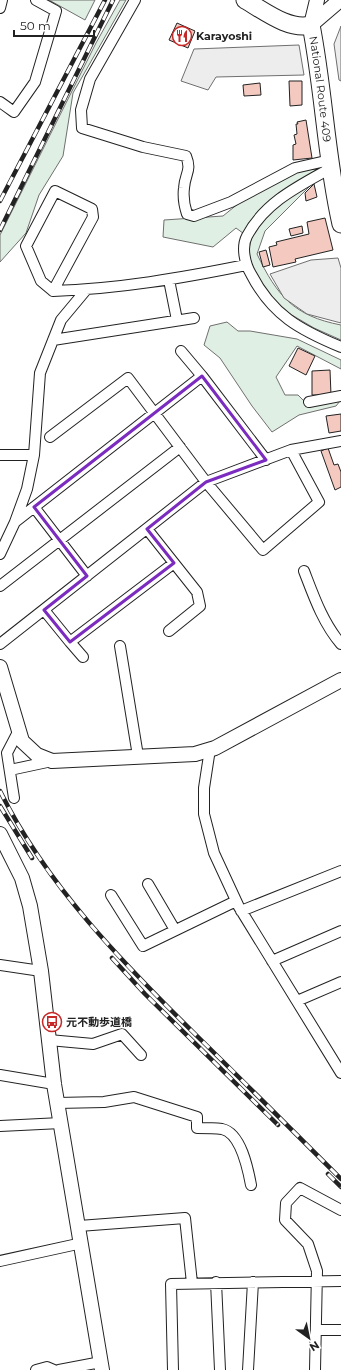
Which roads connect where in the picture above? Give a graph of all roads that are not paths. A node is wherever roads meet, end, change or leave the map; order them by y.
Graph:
1 (2, 0) edge
2 (36, 0) edge
3 (135, 0) edge
4 (245, 0) edge
5 (317, 0) edge
6 (340, 0) edge
7 (0, 8) edge
8 (311, 25) junction
9 (0, 102) edge
10 (330, 164) junction
11 (341, 224) edge
12 (246, 265) junction
13 (169, 280) junction
14 (86, 290) junction
15 (53, 291) junction
16 (194, 318) dead end
17 (177, 320) junction
18 (53, 340) junction
19 (341, 347) edge
20 (181, 350) dead end
21 (202, 376) junction
22 (341, 396) edge
23 (309, 402) dead end
24 (154, 413) junction
25 (50, 437) dead end
26 (341, 440) edge
27 (180, 448) junction
28 (292, 450) junction
29 (34, 455) junction
30 (0, 456) edge
31 (266, 460) junction
32 (206, 482) junction
33 (34, 507) junction
34 (15, 522) junction
35 (147, 529) junction
36 (59, 541) junction
37 (0, 554) edge
38 (174, 563) junction
39 (304, 572) dead end
40 (87, 576) junction
41 (0, 586) edge
42 (44, 610) junction
43 (169, 631) dead end
44 (70, 642) junction
45 (0, 644) edge
46 (341, 644) edge
47 (120, 646) dead end
48 (83, 657) dead end
49 (0, 667) edge
50 (341, 680) edge
51 (19, 730) junction
52 (210, 749) junction
53 (138, 756) junction
54 (52, 761) junction
55 (10, 770) junction
56 (14, 798) dead end
57 (0, 834) edge
58 (341, 871) edge
59 (148, 884) dead end
60 (111, 895) dead end
61 (236, 901) junction
62 (241, 911) junction
63 (175, 930) junction
64 (341, 931) edge
65 (272, 961) junction
66 (0, 965) edge
67 (40, 971) junction
68 (341, 982) edge
69 (297, 1001) junction
70 (49, 1040) junction
71 (140, 1055) dead end
72 (341, 1073) edge
73 (0, 1075) edge
74 (54, 1084) junction
75 (57, 1103) junction
76 (61, 1123) junction
77 (0, 1126) edge
78 (251, 1185) dead end
79 (341, 1210) edge
80 (79, 1226) junction
81 (82, 1243) junction
82 (0, 1261) edge
83 (317, 1281) junction
84 (341, 1281) edge
85 (216, 1282) junction
86 (253, 1282) junction
87 (192, 1283) junction
88 (316, 1330) junction
89 (341, 1330) edge
90 (101, 1366) edge
91 (36, 1370) edge
92 (54, 1370) edge
93 (59, 1370) edge
94 (173, 1370) edge
95 (220, 1370) edge
96 (248, 1370) edge
97 (315, 1370) edge

1 - 7 street
2 - 9 street
3 - 10 street
4 - 8 highway, National Route 409
5 - 8 street
6 - 8 street
8 - 10 highway, National Route 409
10 - 11 highway, National Route 409
10 - 12 street
12 - 13 street
12 - 19 street
13 - 14 street
13 - 17 street
14 - 15 street
14 - 18 street
15 - 15 street
16 - 17 street
17 - 18 street
18 - 29 street
20 - 21 street
21 - 24 street
21 - 31 street
22 - 23 street
24 - 25 street
24 - 27 street
24 - 33 street
26 - 28 street
27 - 32 street
27 - 36 street
28 - 31 street
28 - 32 street
29 - 30 street
29 - 34 street
31 - 32 street
32 - 35 street
33 - 34 street
33 - 36 street
34 - 37 street
35 - 38 street
35 - 40 street
36 - 40 street
36 - 41 street
38 - 43 street
38 - 44 street
39 - 46 street
40 - 42 street
42 - 44 street
42 - 45 street
44 - 48 street
47 - 53 street
49 - 51 street
50 - 52 street
51 - 54 street
51 - 55 street
52 - 53 street
52 - 61 street
53 - 54 street
54 - 55 street
55 - 56 street
57 - 67 street
58 - 62 street
59 - 63 street
60 - 63 street
61 - 62 street
61 - 63 street
62 - 65 street
64 - 65 street
65 - 69 street
66 - 67 street
67 - 70 street
68 - 69 street
69 - 72 street
70 - 71 street
70 - 74 street
73 - 74 street
74 - 75 street
75 - 76 street
75 - 78 street
76 - 77 street
76 - 80 street
79 - 83 street
80 - 81 street
80 - 87 street
81 - 82 street
81 - 90 street
83 - 84 street
83 - 86 street
83 - 88 street
85 - 86 street
85 - 87 street
85 - 95 street
86 - 96 street
87 - 94 street
88 - 89 street
88 - 97 street
90 - 93 street
91 - 92 street

